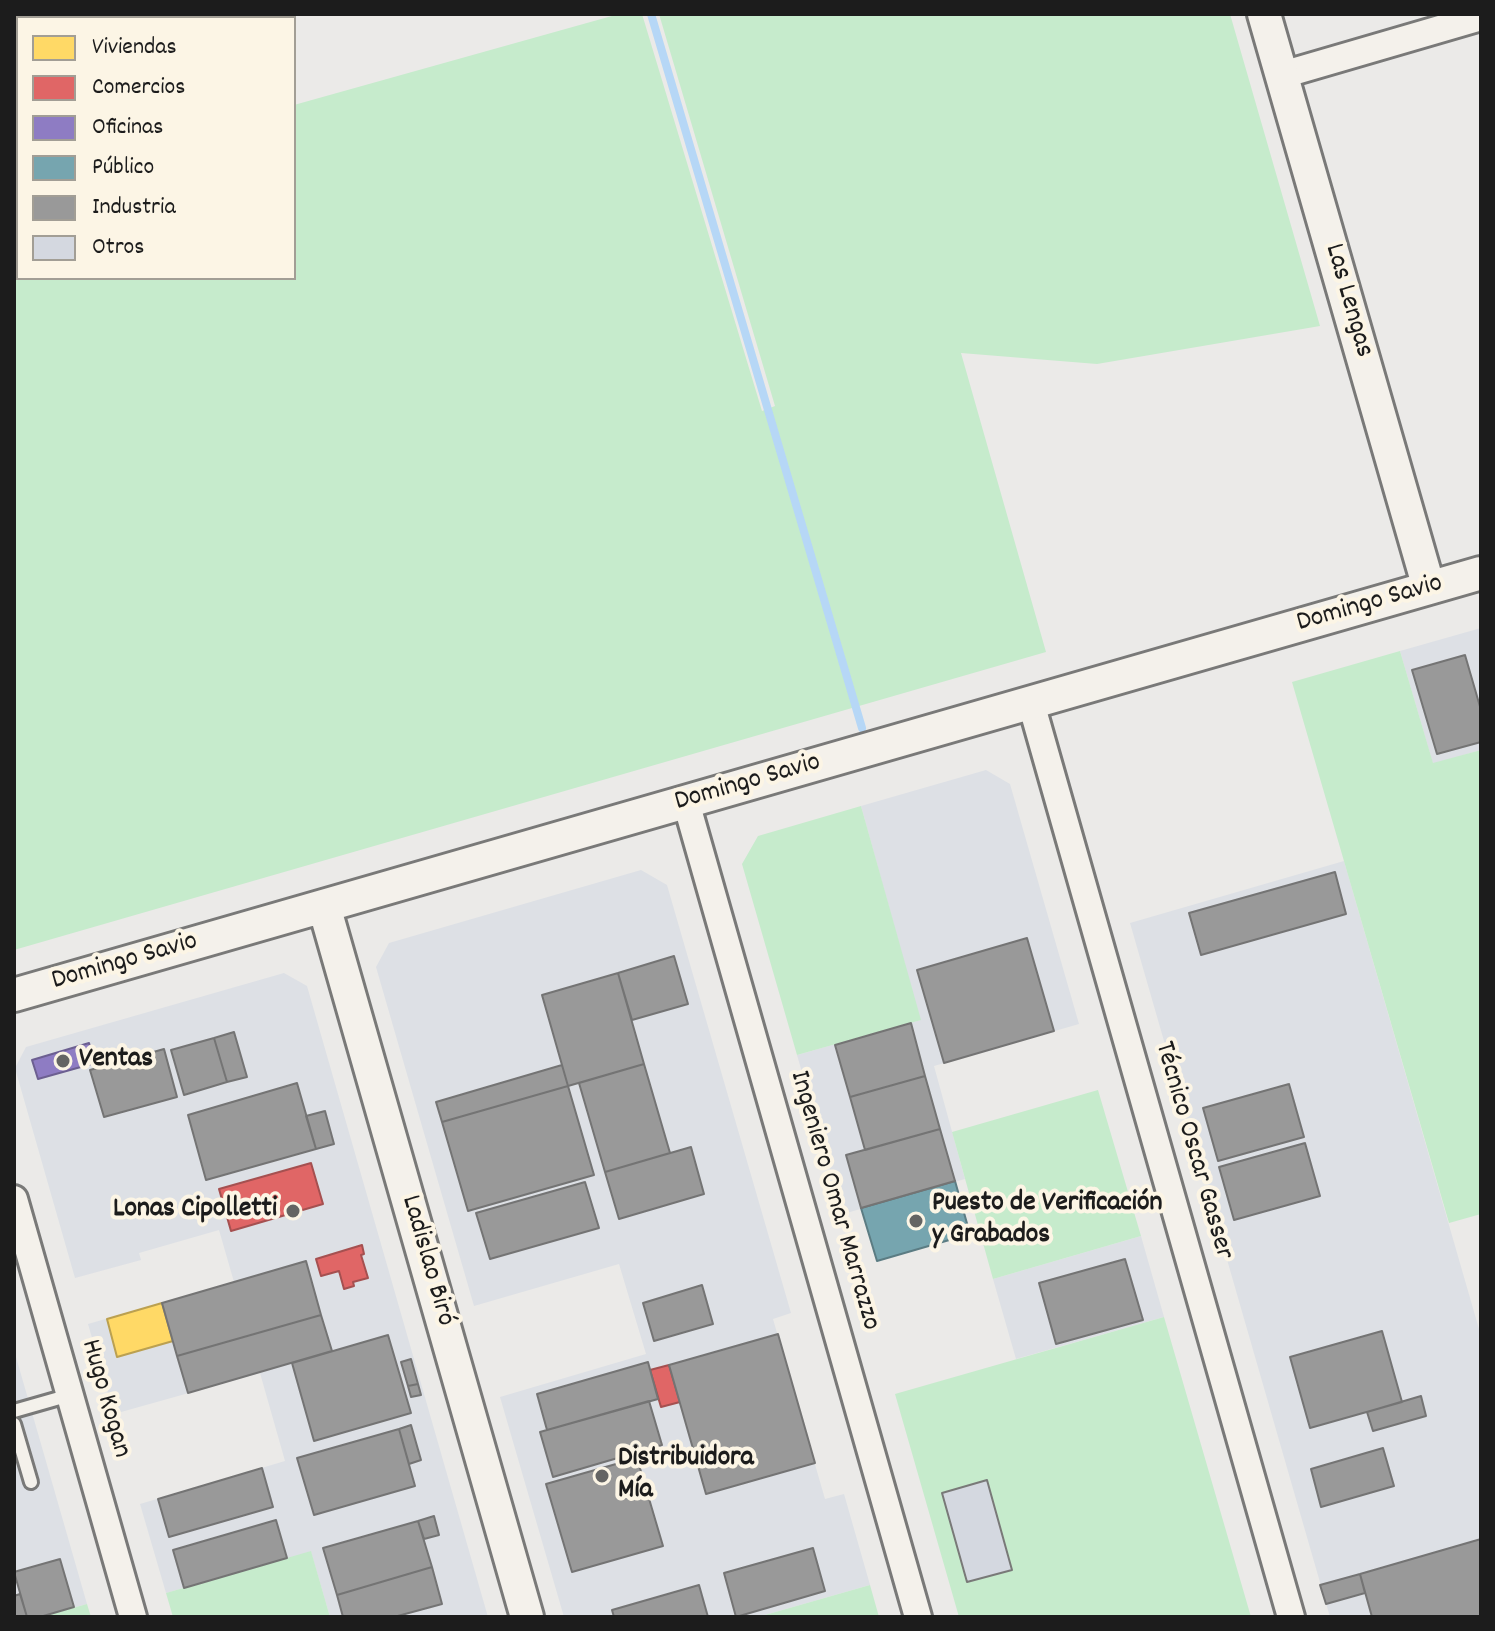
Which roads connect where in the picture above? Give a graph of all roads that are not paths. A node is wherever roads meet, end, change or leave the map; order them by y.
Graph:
1 (1264, 14) edge
2 (1481, 17) edge
3 (1282, 75) junction
4 (1481, 573) edge
5 (1429, 588) junction
6 (1031, 703) junction
7 (686, 802) junction
8 (324, 906) junction
9 (14, 995) edge
10 (14, 1199) edge
11 (70, 1395) junction
12 (14, 1411) edge
13 (14, 1424) edge
14 (31, 1482) dead end
15 (133, 1617) edge
16 (527, 1617) edge
17 (918, 1617) edge
18 (1291, 1617) edge

1 - 3 street, Las Lengas
2 - 3 street
3 - 5 street, Las Lengas
4 - 5 street, Domingo Savio
5 - 6 street, Domingo Savio
6 - 7 street, Domingo Savio
6 - 18 street, Técnico Oscar Gasser
7 - 8 street, Domingo Savio
7 - 17 street, Ingeniero Omar Marrazzo
8 - 9 street, Domingo Savio
8 - 16 street, Ladislao Biró
10 - 11 street, Hugo Kogan
11 - 12 lane
11 - 15 street, Hugo Kogan
13 - 14 lane

